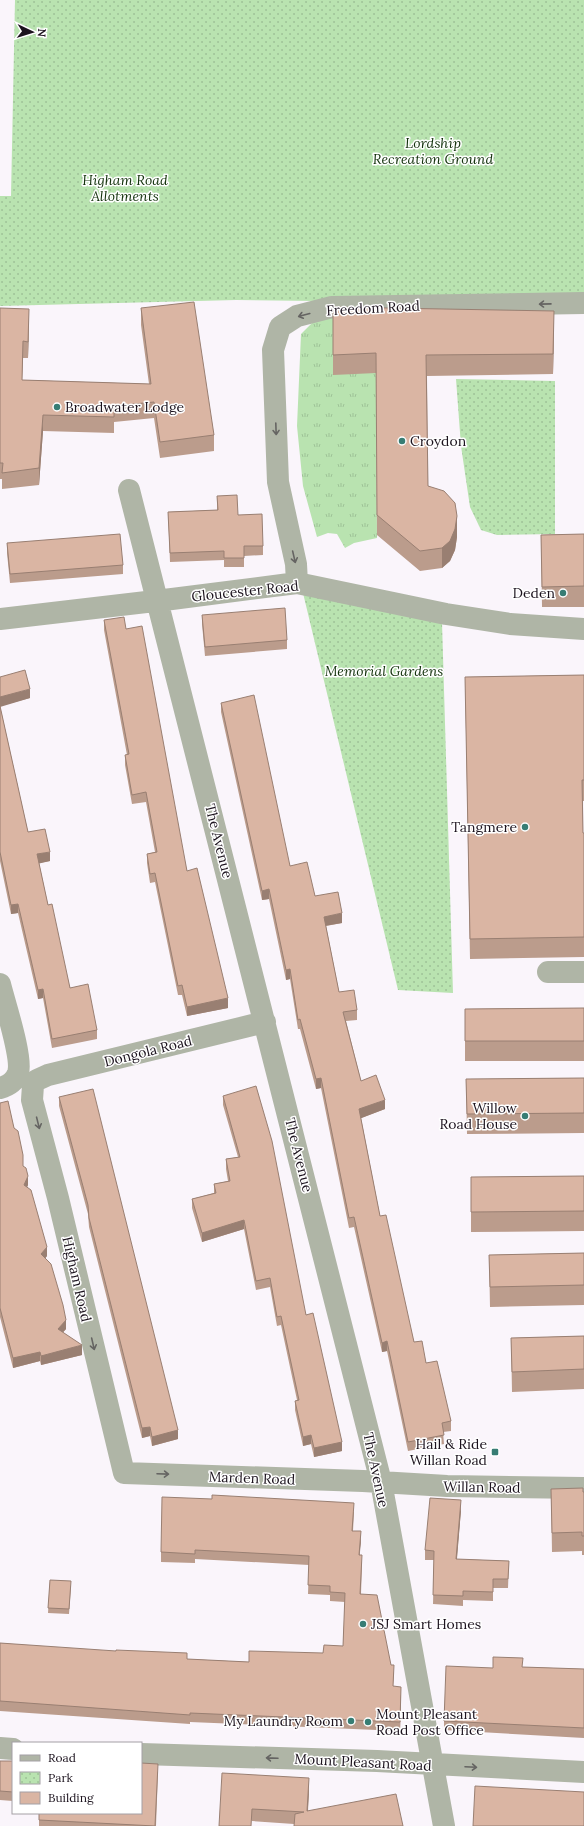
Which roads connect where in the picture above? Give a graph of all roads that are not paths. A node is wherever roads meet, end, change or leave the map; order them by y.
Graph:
1 (584, 303) edge
2 (129, 490) dead end
3 (297, 583) junction
4 (157, 600) junction
5 (0, 618) edge
6 (584, 630) edge
7 (548, 972) dead end
8 (584, 972) edge
9 (0, 984) edge
10 (265, 1022) junction
11 (26, 1079) junction
12 (0, 1088) edge
13 (124, 1473) joint
14 (381, 1482) junction
15 (584, 1488) edge
16 (0, 1748) edge
17 (12, 1749) edge
18 (142, 1754) edge
19 (432, 1765) junction
20 (584, 1772) edge
21 (444, 1826) edge

1 -> 3 street, Freedom Road
2 - 4 street, The Avenue
3 - 4 street, Gloucester Road
3 - 6 street, Gloucester Road
4 - 5 street, Gloucester Road
4 - 10 street, The Avenue
7 - 8 street
9 - 11 street, Higham Road
10 - 11 street, Dongola Road
10 - 14 street, The Avenue
11 - 12 street, Dongola Road
11 -> 13 street, Higham Road
13 -> 14 street, Marden Road
14 - 15 street, Willan Road
14 - 19 street, The Avenue
16 - 17 street
19 -> 18 street, Mount Pleasant Road
19 -> 20 street, Mount Pleasant Road
19 - 21 street, The Avenue

